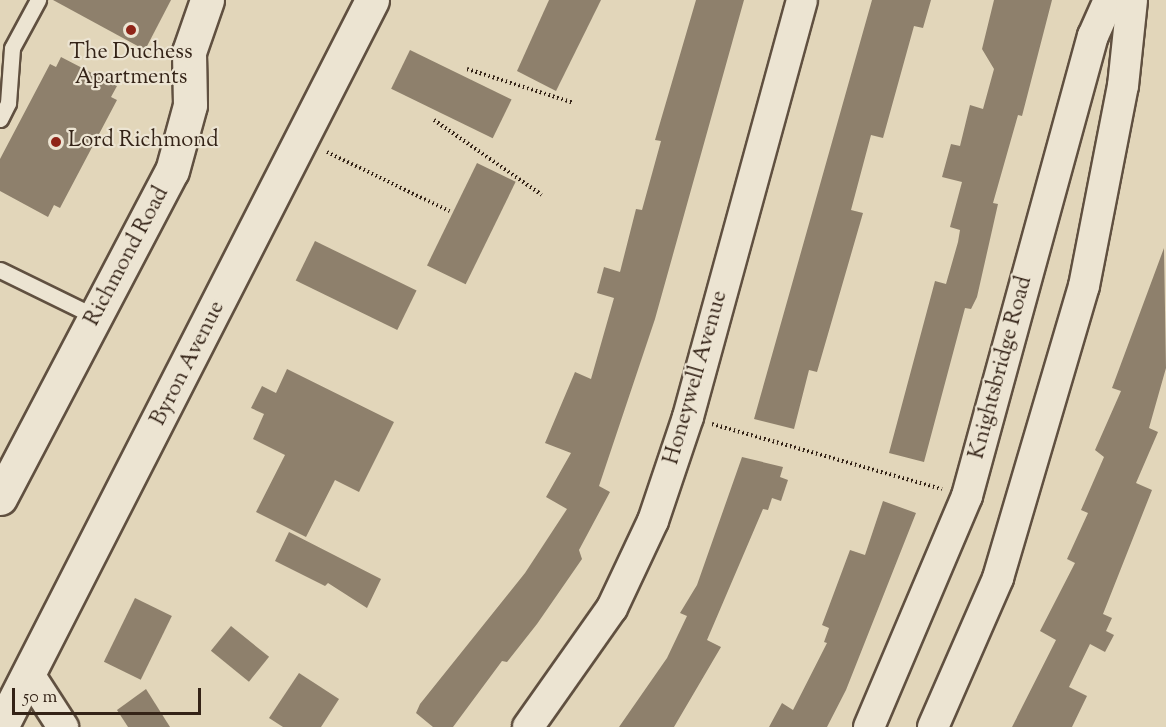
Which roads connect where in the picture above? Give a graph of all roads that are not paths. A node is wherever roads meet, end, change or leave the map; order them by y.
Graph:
1 (38, 0) edge
2 (207, 0) edge
3 (372, 0) edge
4 (802, 0) edge
5 (1108, 0) edge
6 (1132, 0) edge
7 (0, 119) edge
8 (0, 270) edge
9 (96, 317) junction
10 (0, 498) edge
11 (30, 676) junction
12 (1, 727) edge
13 (63, 727) edge
14 (528, 727) edge
15 (869, 727) edge
16 (933, 727) edge

1 - 7 lane
2 - 9 street, Richmond Road
3 - 11 street, Byron Avenue
4 - 14 street, Honeywell Avenue
5 - 15 street, Knightsbridge Road
6 - 16 street
8 - 9 lane
9 - 10 street, Richmond Road
11 - 12 street, Byron Avenue
11 - 13 street

